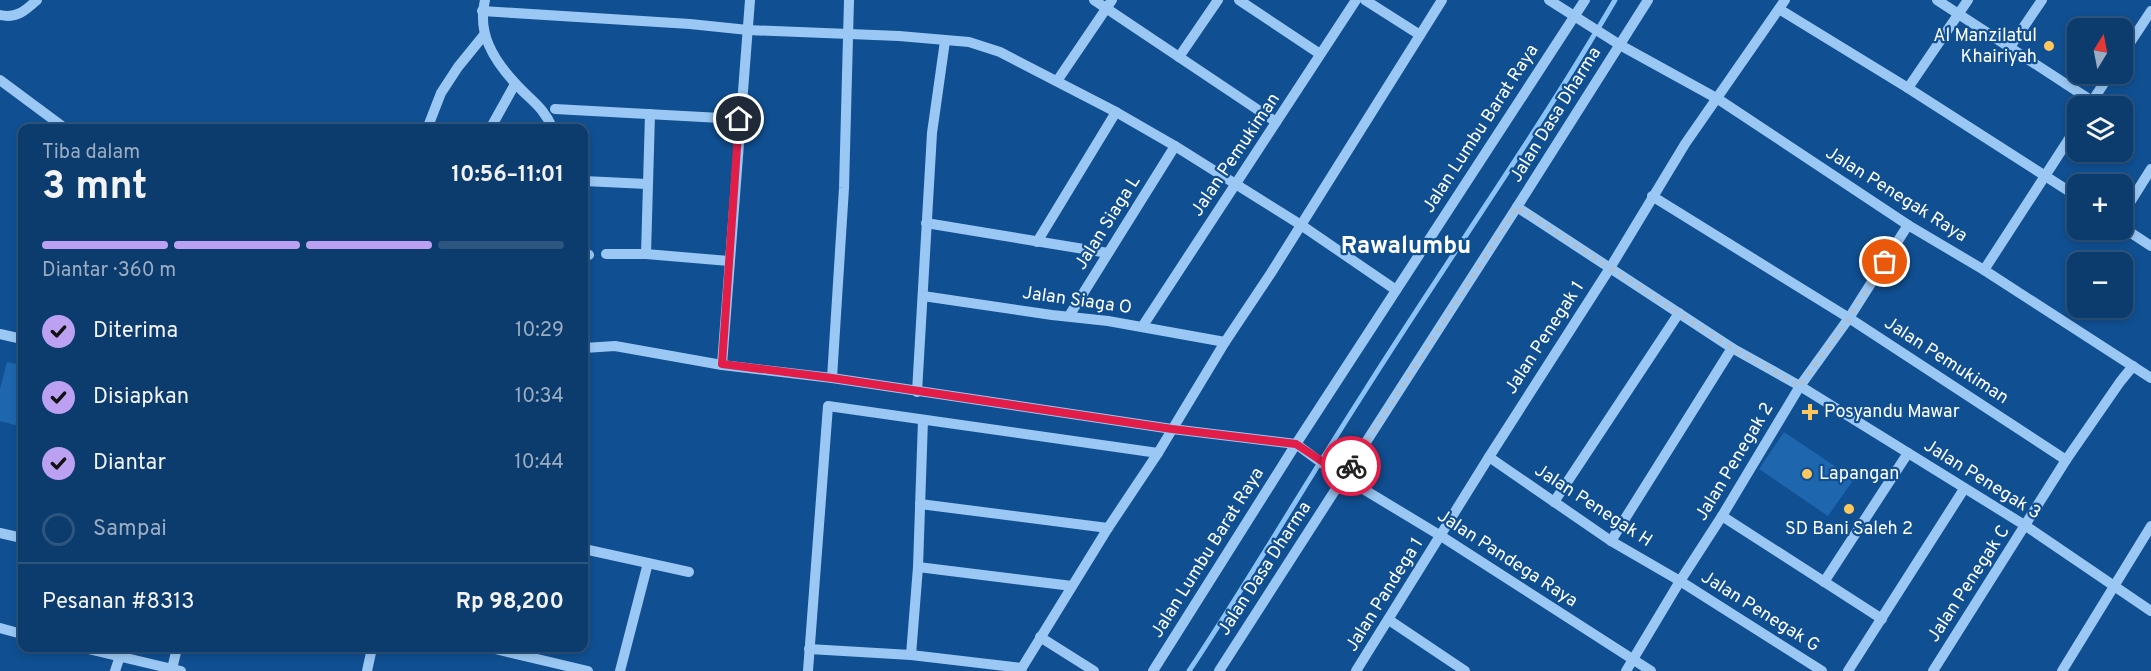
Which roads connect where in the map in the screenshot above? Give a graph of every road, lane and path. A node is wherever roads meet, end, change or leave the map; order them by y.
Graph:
1 (37, 0) edge
2 (750, 0) edge
3 (849, 0) edge
4 (1094, 0) edge
5 (1218, 0) edge
6 (1239, 0) edge
7 (1356, 0) edge
8 (1365, 0) edge
9 (1442, 0) edge
10 (1549, 0) edge
11 (1585, 0) edge
12 (1648, 0) edge
13 (1937, 0) edge
14 (1968, 0) edge
15 (2042, 0) edge
16 (1109, 4) edge
17 (1782, 5) edge
18 (484, 6) edge
19 (2151, 11) edge
20 (1959, 14) junction
21 (0, 15) edge
22 (1579, 19) junction
23 (748, 30) junction
24 (484, 35) junction
25 (1420, 35) junction
26 (848, 36) junction
27 (2133, 38) edge
28 (945, 40) junction
29 (1620, 45) junction
30 (2010, 47) junction
31 (1320, 54) junction
32 (1179, 57) junction
33 (0, 80) edge
34 (1057, 81) junction
35 (515, 84) junction
36 (1911, 85) junction
37 (2080, 96) edge
38 (1718, 99) junction
39 (555, 109) dead end
40 (1116, 111) junction
41 (650, 114) junction
42 (739, 119) junction
43 (1276, 122) junction
44 (59, 124) edge
45 (429, 124) edge
46 (493, 124) edge
47 (551, 124) edge
48 (2067, 142) edge
49 (1175, 146) junction
50 (2151, 169) edge
51 (2046, 175) junction
52 (588, 181) edge
53 (647, 184) junction
54 (1234, 185) junction
55 (2067, 189) edge
56 (1652, 196) junction
57 (2133, 197) edge
58 (1517, 207) junction
59 (926, 223) junction
60 (1301, 225) junction
61 (1908, 225) junction
62 (2133, 234) edge
63 (1037, 242) junction
64 (2151, 246) edge
65 (606, 254) dead end
66 (646, 254) junction
67 (1108, 254) junction
68 (729, 261) junction
69 (1610, 268) junction
70 (1984, 270) junction
71 (1396, 290) junction
72 (923, 296) junction
73 (1679, 313) junction
74 (1069, 316) junction
75 (1849, 318) junction
76 (1143, 327) junction
77 (0, 334) edge
78 (18, 338) edge
79 (1225, 342) junction
80 (588, 348) edge
81 (1732, 348) junction
82 (722, 364) junction
83 (2133, 366) junction
84 (832, 378) junction
85 (2151, 378) edge
86 (1800, 386) junction
87 (917, 392) junction
88 (923, 420) junction
89 (1172, 429) junction
90 (1296, 444) junction
91 (1158, 453) junction
92 (1908, 453) junction
93 (1489, 457) junction
94 (2066, 460) junction
95 (1344, 476) junction
96 (1964, 489) junction
97 (1554, 502) junction
98 (920, 504) junction
99 (1722, 516) junction
100 (2026, 526) junction
101 (2151, 526) edge
102 (1108, 528) junction
103 (0, 533) edge
104 (1441, 536) junction
105 (18, 537) edge
106 (1611, 541) junction
107 (588, 550) edge
108 (648, 563) junction
109 (918, 567) junction
110 (689, 572) dead end
111 (1680, 581) junction
112 (1824, 582) junction
113 (1072, 586) junction
114 (2114, 587) junction
115 (2151, 611) edge
116 (1882, 619) junction
117 (1389, 620) junction
118 (0, 628) edge
119 (18, 632) edge
120 (1040, 637) junction
121 (809, 649) junction
122 (102, 652) edge
123 (177, 652) edge
124 (371, 652) edge
125 (517, 652) edge
126 (911, 655) junction
127 (120, 656) junction
128 (1633, 659) junction
129 (177, 670) edge
130 (1021, 670) edge
131 (116, 671) edge
132 (367, 671) edge
133 (588, 671) edge
134 (620, 671) edge
135 (808, 671) edge
136 (1094, 671) edge
137 (1153, 671) edge
138 (1219, 671) edge
139 (1356, 671) edge
140 (1465, 671) edge
141 (1626, 671) edge
142 (1651, 671) edge
143 (1822, 671) edge
144 (1848, 671) edge
145 (1933, 671) edge
146 (2062, 671) edge

1 - 21 street
2 - 23 street
3 - 26 street
4 - 16 street
5 - 32 street
6 - 31 street
7 - 31 street, Jalan Pemukiman
8 - 25 street
9 - 25 street
10 - 22 street, Jalan Penegak Raya
11 - 22 street, Jalan Lumbu Barat Raya
12 - 29 street, Jalan Dasa Dharma
13 - 20 street
14 - 20 street
15 - 30 street
16 - 32 street
16 - 34 street
17 - 36 street
17 - 38 street, Jalan Penegak 1
18 - 23 street
18 - 24 street
19 - 27 street
20 - 30 street
20 - 36 street
22 - 29 street, Jalan Penegak Raya
22 - 71 street, Jalan Lumbu Barat Raya
23 - 26 street
23 - 42 street
24 - 35 street
24 - 45 street
25 - 60 street
26 - 28 street
26 - 84 street
28 - 34 street
28 - 59 street
29 - 38 street, Jalan Penegak Raya
29 - 58 street, Jalan Dasa Dharma
30 - 37 street
31 - 43 street, Jalan Pemukiman
32 - 43 street
33 - 44 street
34 - 40 street
35 - 46 street
35 - 47 street
36 - 51 street
38 - 56 street, Jalan Penegak 1
38 - 61 street, Jalan Penegak Raya
39 - 41 street
40 - 49 street
40 - 63 street
41 - 42 street
41 - 53 street
42 - 68 street
43 - 54 street, Jalan Pemukiman
48 - 51 street
49 - 54 street
49 - 67 street, Jalan Siaga L
50 - 57 street
51 - 55 street
51 - 70 street
52 - 53 street
53 - 66 street
54 - 60 street
54 - 76 street, Jalan Pemukiman
56 - 69 street, Jalan Penegak 1
56 - 75 street, Jalan Pemukiman
58 - 69 street, Jalan Penegak 3
58 - 95 street, Jalan Dasa Dharma
59 - 63 street
59 - 72 street
60 - 71 street
60 - 79 street
61 - 70 street, Jalan Penegak Raya
61 - 75 street, Jalan Penegak 2
62 - 64 street
63 - 67 street
65 - 66 street
66 - 68 street
67 - 74 street, Jalan Siaga L
68 - 82 street
69 - 73 street, Jalan Penegak 3
69 - 93 street, Jalan Penegak 1
70 - 83 street, Jalan Penegak Raya
71 - 90 street, Jalan Lumbu Barat Raya
72 - 74 street, Jalan Siaga O
72 - 87 street
73 - 81 street, Jalan Penegak 3
73 - 97 street
74 - 76 street, Jalan Siaga O
75 - 86 street, Jalan Penegak 2
75 - 94 street, Jalan Pemukiman
76 - 79 street, Jalan Siaga O
77 - 78 street
79 - 89 street
80 - 82 street
81 - 86 street, Jalan Penegak 3
81 - 106 street
82 - 84 street
83 - 85 street, Jalan Penegak Raya
83 - 94 street, Jalan Penegak C
84 - 87 street
86 - 92 street, Jalan Penegak 3
86 - 99 street, Jalan Penegak 2
87 - 89 street
88 - 91 street
88 - 98 street
88 - 121 street
89 - 90 street
89 - 91 street
90 - 95 street, Jalan Pandega Raya
90 - 137 street, Jalan Lumbu Barat Raya
91 - 102 street
92 - 96 street, Jalan Penegak 3
92 - 112 street
93 - 97 street, Jalan Penegak H
93 - 104 street, Jalan Penegak 1
94 - 100 street, Jalan Penegak C
95 - 104 street, Jalan Pandega Raya
95 - 138 street, Jalan Dasa Dharma
96 - 100 street, Jalan Penegak 3
96 - 116 street
97 - 106 street, Jalan Penegak H
98 - 102 street
98 - 109 street
99 - 111 street, Jalan Penegak 2
99 - 112 street
100 - 114 street, Jalan Penegak 3
100 - 145 street, Jalan Penegak C
101 - 114 street
102 - 113 street
103 - 105 street
104 - 117 street, Jalan Pandega 1
104 - 128 street, Jalan Pandega Raya
106 - 111 street, Jalan Penegak H
107 - 108 street
108 - 110 street
108 - 134 street
109 - 113 street
109 - 126 street
111 - 128 street, Jalan Penegak 2
111 - 143 street, Jalan Penegak G
112 - 116 street
113 - 120 street
114 - 115 street, Jalan Penegak 3
114 - 146 street
116 - 144 street
117 - 139 street, Jalan Pandega 1
117 - 140 street
118 - 119 street
120 - 130 street
120 - 136 street
121 - 126 street
121 - 135 street
122 - 127 street
123 - 129 street
124 - 132 street
125 - 133 street
126 - 130 street
127 - 129 street
127 - 131 street
128 - 141 street, Jalan Penegak 2
128 - 142 street, Jalan Pandega Raya

